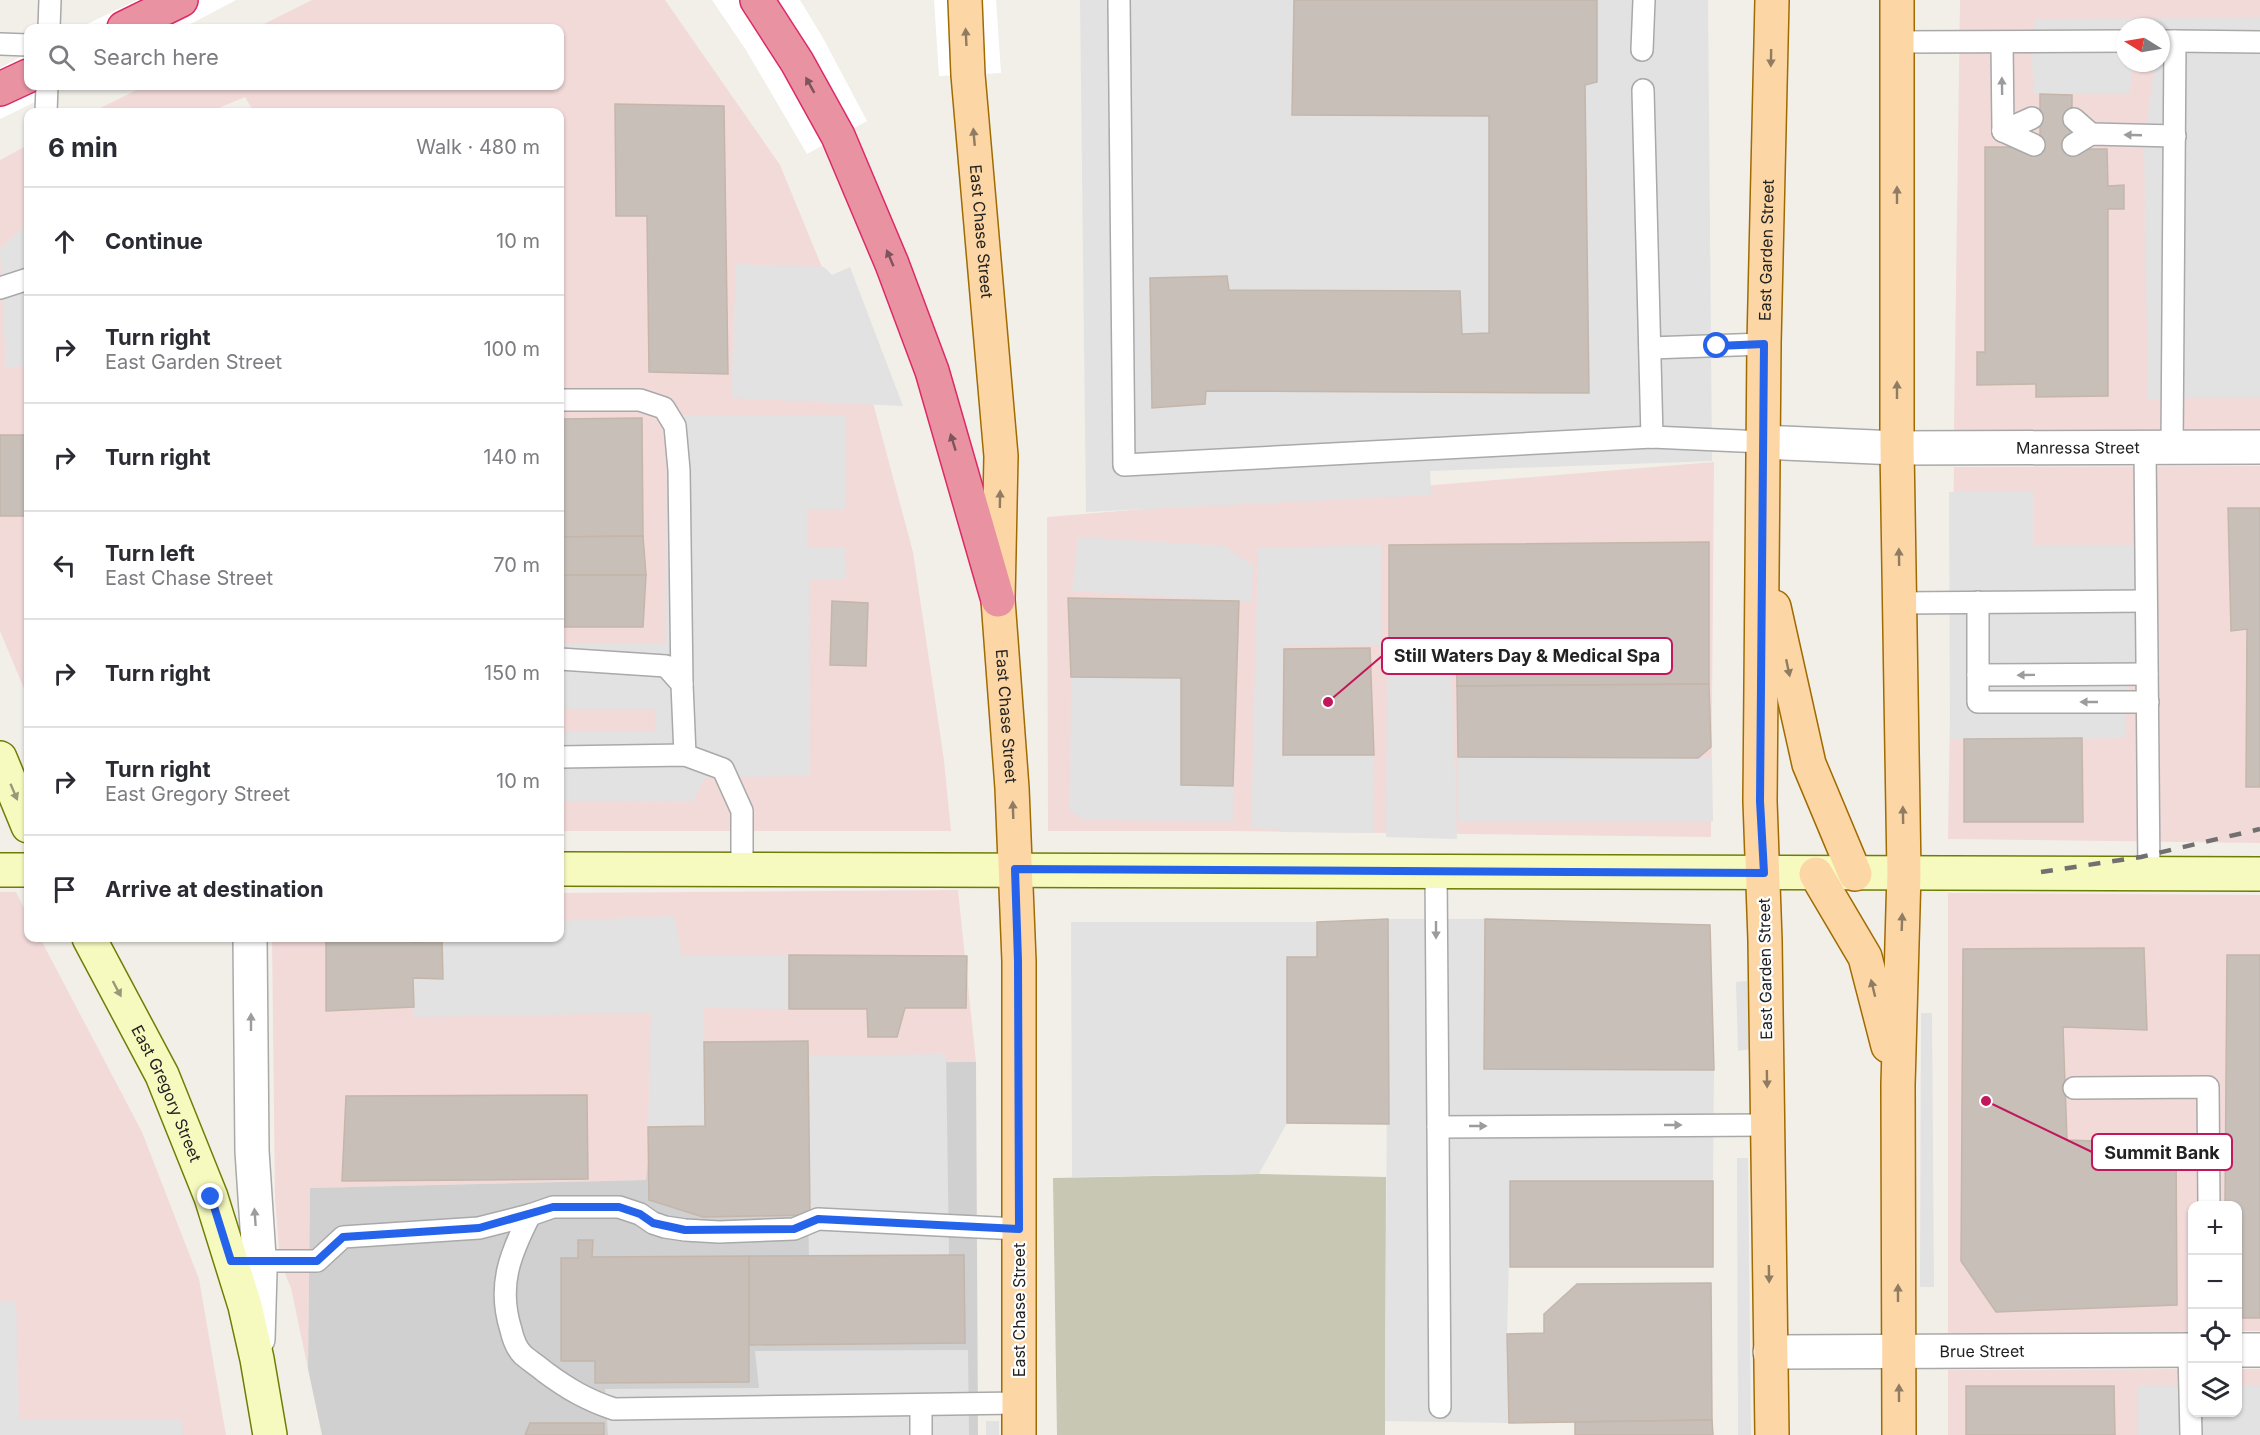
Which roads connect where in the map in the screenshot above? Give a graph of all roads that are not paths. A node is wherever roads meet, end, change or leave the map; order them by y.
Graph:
1 (50, 0) edge
2 (182, 0) edge
3 (757, 0) edge
4 (964, 0) edge
5 (1119, 0) edge
6 (1644, 0) edge
7 (1772, 0) edge
8 (1897, 0) edge
9 (49, 24) edge
10 (132, 24) edge
11 (2116, 41) edge
12 (2170, 41) edge
13 (1897, 42) junction
14 (2001, 42) junction
15 (2260, 42) edge
16 (0, 44) edge
17 (24, 45) edge
18 (1642, 50) dead end
19 (2170, 68) edge
20 (24, 77) edge
21 (0, 90) edge
22 (47, 90) edge
23 (1643, 90) dead end
24 (46, 108) edge
25 (2032, 118) dead end
26 (2074, 119) dead end
27 (2003, 131) junction
28 (2175, 136) junction
29 (2034, 145) dead end
30 (24, 280) edge
31 (0, 288) edge
32 (1764, 344) junction
33 (1650, 348) junction
34 (564, 400) edge
35 (1652, 437) junction
36 (1763, 442) junction
37 (2260, 447) edge
38 (1897, 448) junction
39 (2159, 448) junction
40 (1762, 550) junction
41 (998, 600) junction
42 (2146, 601) junction
43 (1978, 602) junction
44 (1899, 603) junction
45 (564, 659) edge
46 (2147, 674) junction
47 (1978, 675) junction
48 (682, 684) junction
49 (2148, 702) junction
50 (685, 755) junction
51 (564, 757) edge
52 (0, 758) edge
53 (24, 816) edge
54 (564, 869) edge
55 (742, 869) junction
56 (1015, 869) junction
57 (0, 870) edge
58 (24, 870) edge
59 (1436, 872) junction
60 (1764, 873) junction
61 (1904, 873) junction
62 (2150, 873) junction
63 (1816, 874) junction
64 (1855, 874) junction
65 (2260, 874) edge
66 (91, 942) edge
67 (250, 942) edge
68 (1898, 1085) junction
69 (2074, 1088) dead end
70 (1767, 1125) junction
71 (1438, 1127) junction
72 (2209, 1201) edge
73 (530, 1215) junction
74 (1019, 1229) junction
75 (245, 1261) junction
76 (2188, 1350) edge
77 (2242, 1350) edge
78 (2260, 1350) edge
79 (1770, 1352) junction
80 (1899, 1352) junction
81 (2191, 1363) edge
82 (1019, 1403) junction
83 (921, 1405) junction
84 (1440, 1407) dead end
85 (270, 1435) edge
86 (921, 1435) edge
87 (1019, 1435) edge
88 (1772, 1435) edge
89 (1899, 1435) edge
90 (2191, 1435) edge

1 - 9 lane
2 - 10 highway
41 -> 3 highway
41 -> 4 main road, East Chase Street
5 - 35 lane
6 - 18 lane
7 -> 32 main road, East Garden Street
8 - 13 main road
11 - 14 lane
12 - 15 lane
13 - 14 lane
38 -> 13 main road
27 -> 14 lane
16 - 17 lane
19 - 28 lane
20 - 21 highway
22 - 24 lane
23 - 33 lane
25 - 27 lane
28 -> 26 lane
27 - 29 lane
28 - 39 lane
30 - 31 lane
32 - 33 lane
32 - 36 main road, East Garden Street
33 - 35 lane
34 - 48 lane
35 - 36 lane
36 - 38 street, Manressa Street
36 - 40 main road, East Garden Street
37 - 39 street, Manressa Street
38 - 39 street, Manressa Street
44 -> 38 main road
39 - 42 lane
40 - 60 main road, East Garden Street
40 -> 64 main road
56 -> 41 main road, East Chase Street
42 - 43 lane
42 - 46 lane
43 - 44 lane
43 - 47 lane
61 -> 44 main road
45 - 48 lane
46 -> 47 lane
46 - 49 lane
49 -> 47 lane
48 - 50 lane
49 - 62 lane
50 - 51 lane
50 - 55 lane
52 -> 53 street
54 - 55 street
55 - 56 street
56 - 59 street
56 - 74 main road, East Chase Street
57 - 58 street
59 - 60 street
59 -> 71 lane
60 - 63 street
60 -> 70 main road, East Garden Street
61 - 62 street
61 - 64 street
68 -> 61 main road
62 - 65 street
63 - 64 street
68 -> 63 main road
66 -> 75 street, East Gregory Street
75 -> 67 street, East Gregory Street
80 -> 68 main road
69 - 72 lane
71 -> 70 lane
70 -> 79 main road, East Garden Street
71 - 84 lane
73 - 74 lane
73 - 75 lane
73 - 83 lane
74 - 82 main road, East Chase Street
75 - 85 street, East Gregory Street
76 - 80 street, Brue Street
77 - 78 street
79 - 80 street, Brue Street
79 - 88 main road, East Garden Street
89 -> 80 main road
81 - 90 lane
82 - 83 lane
82 - 87 main road, East Chase Street
83 - 86 lane

